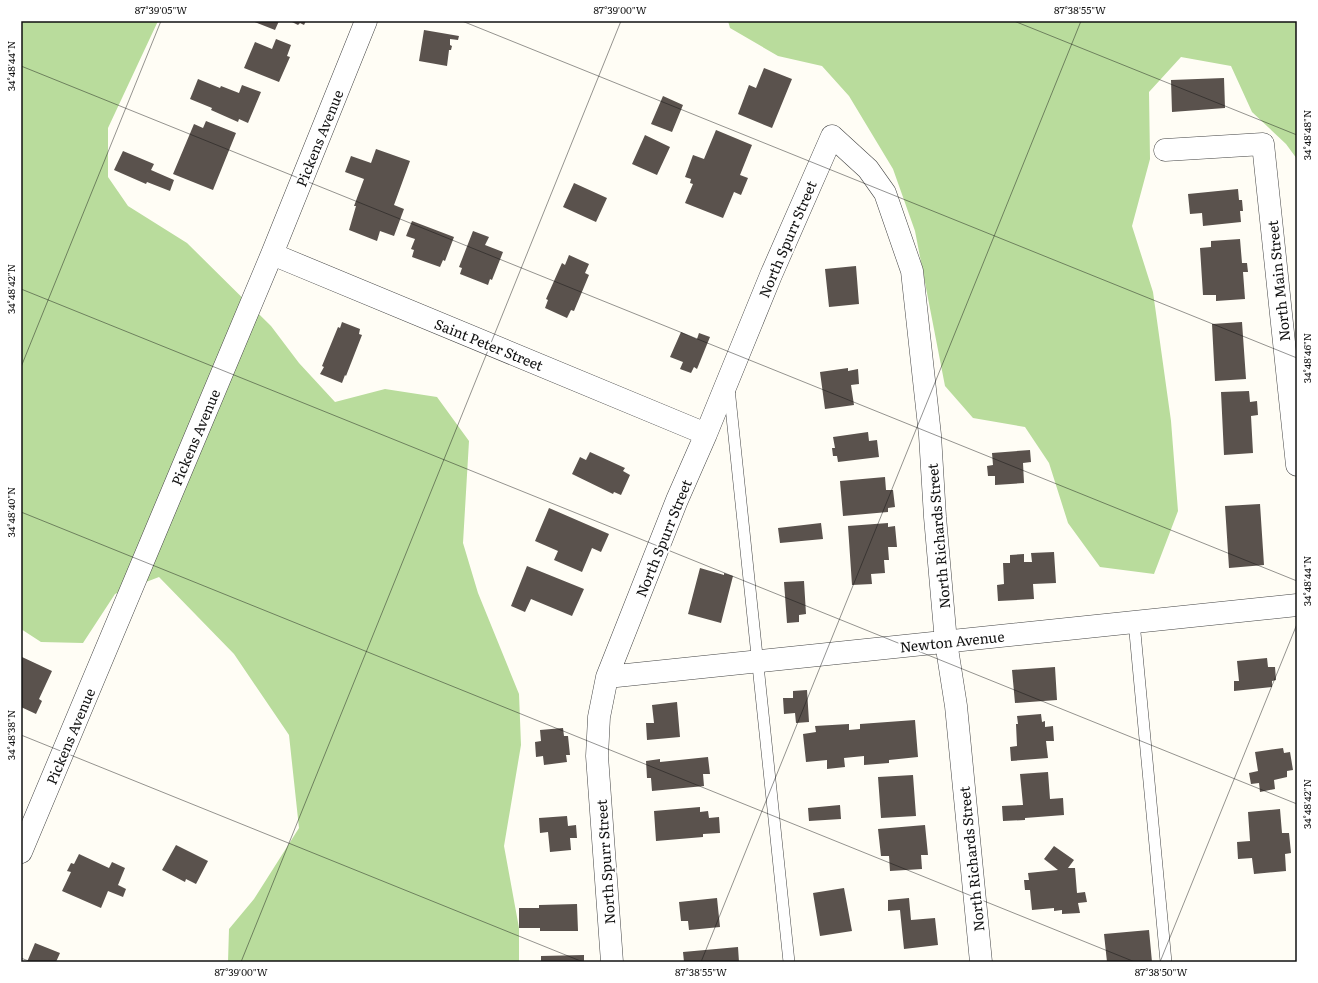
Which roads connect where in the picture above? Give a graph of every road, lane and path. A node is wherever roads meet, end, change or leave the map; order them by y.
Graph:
1 (366, 21) edge
2 (832, 136) joint
3 (1165, 150) dead end
4 (272, 254) junction
5 (728, 380) junction
6 (706, 434) junction
7 (1297, 465) edge
8 (1297, 605) edge
9 (1134, 622) junction
10 (946, 642) junction
11 (758, 661) junction
12 (607, 677) junction
13 (21, 852) edge
14 (612, 962) edge
15 (789, 962) edge
16 (981, 962) edge
17 (1166, 962) edge

1 - 4 street, Pickens Avenue
2 - 5 street, North Spurr Street
2 - 10 street, North Richards Street
3 - 7 street, North Main Street
4 - 6 street, Saint Peter Street
4 - 13 street, Pickens Avenue
5 - 6 street, North Spurr Street
5 - 11 lane
6 - 12 street, North Spurr Street
8 - 9 street, Newton Avenue
9 - 10 street, Newton Avenue
9 - 17 lane
10 - 11 street, Newton Avenue
10 - 16 street, North Richards Street
11 - 12 street, Newton Avenue
11 - 15 lane
12 - 14 street, North Spurr Street

